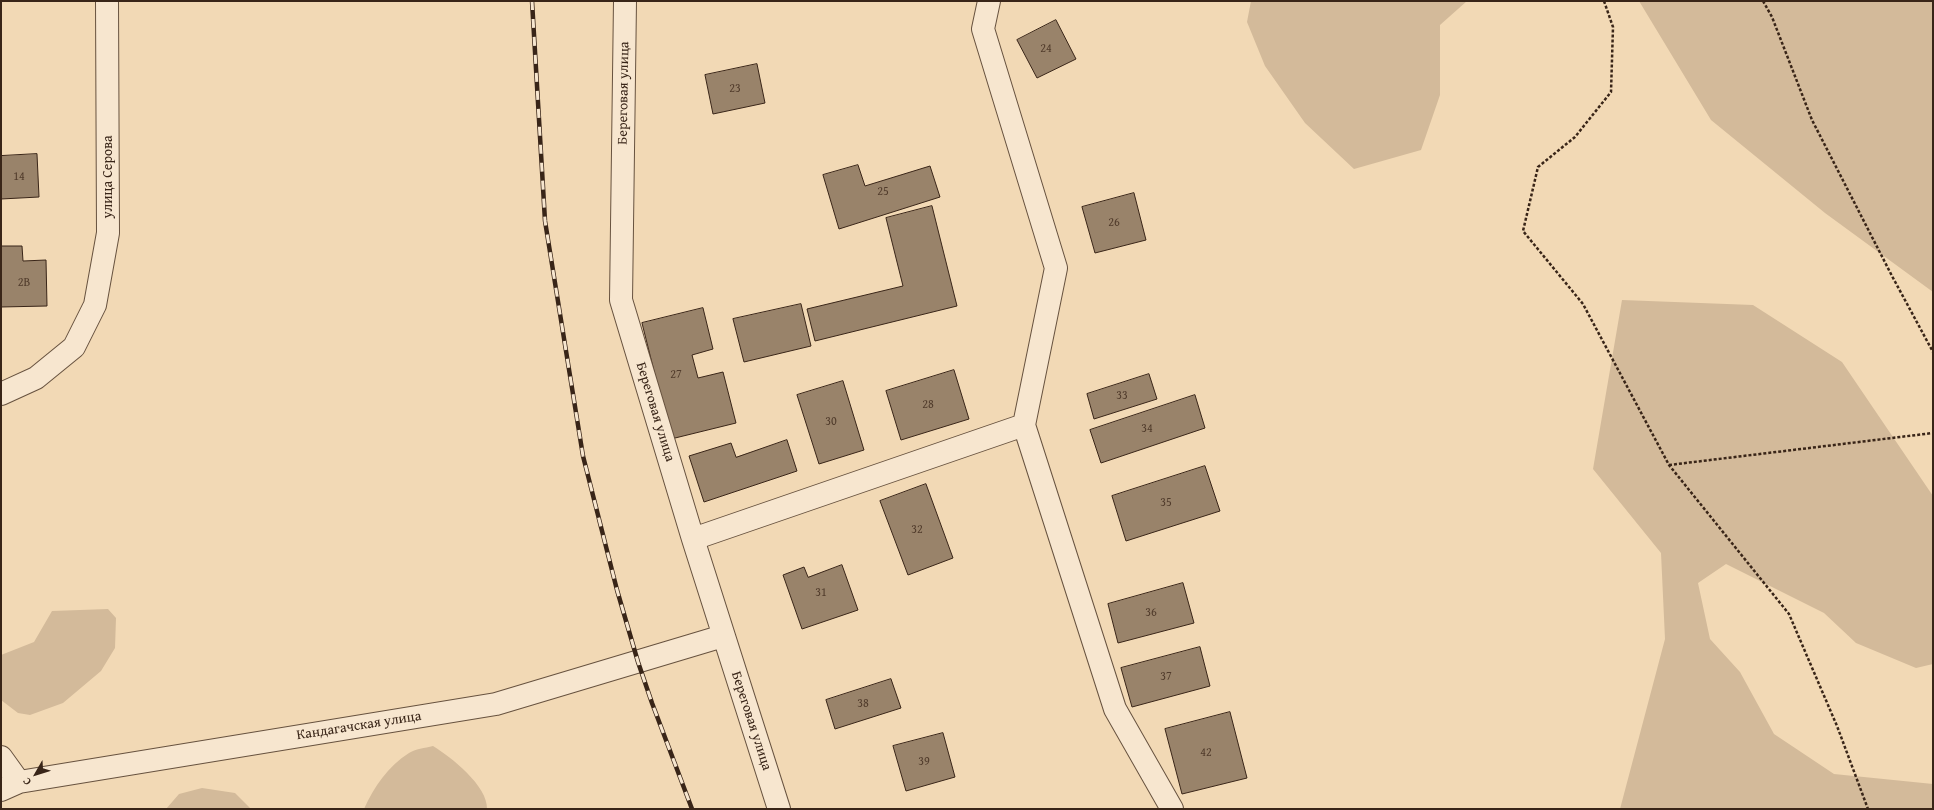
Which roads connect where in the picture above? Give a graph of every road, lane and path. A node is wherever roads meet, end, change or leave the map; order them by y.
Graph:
1 (108, 1) edge
2 (625, 1) edge
3 (988, 1) edge
4 (1604, 1) edge
5 (1763, 1) edge
6 (1933, 352) edge
7 (1, 394) edge
8 (1024, 425) junction
9 (1933, 433) edge
10 (1669, 465) junction
11 (693, 538) junction
12 (723, 636) junction
13 (1, 757) edge
14 (10, 786) edge
15 (779, 809) edge
16 (1172, 809) edge
17 (1868, 809) edge

1 - 7 street, улица Серова
2 - 11 street, Береговая улица
3 - 8 street
4 - 10 path
5 - 6 path
8 - 11 street
8 - 16 street
9 - 10 path
10 - 17 path
11 - 12 street, Береговая улица
12 - 14 street, Кандагачская улица
12 - 15 street, Береговая улица
13 - 14 street, Кандагачская улица

